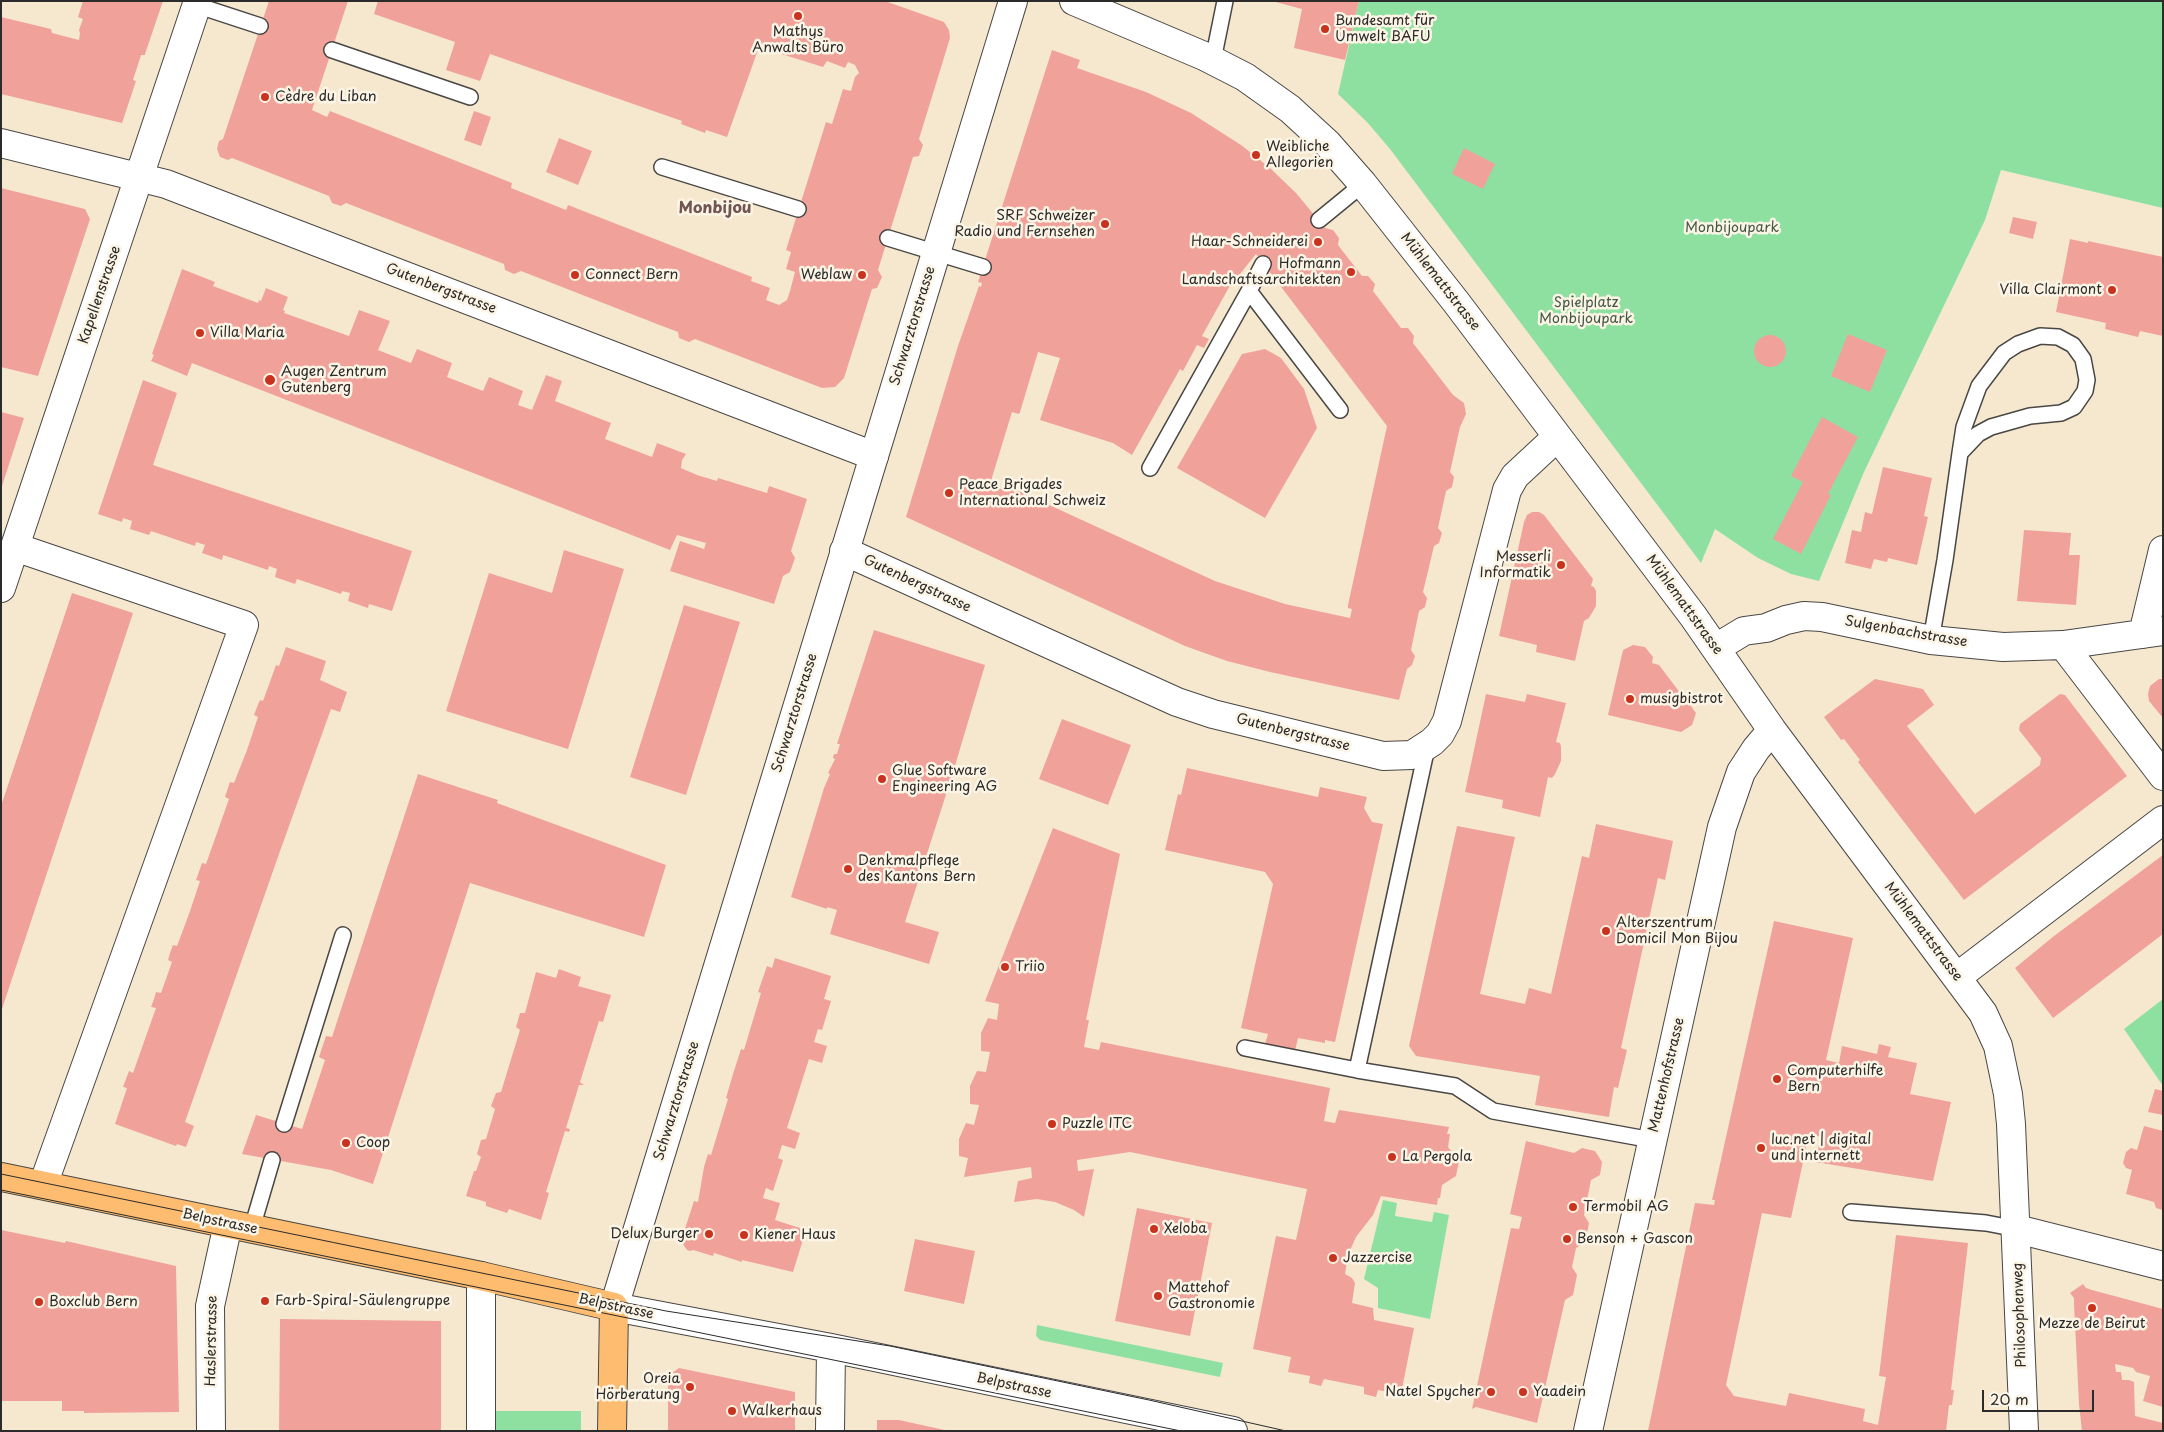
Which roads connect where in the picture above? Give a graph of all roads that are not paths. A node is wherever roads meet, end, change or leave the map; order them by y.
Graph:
1 (1013, 1) edge
2 (1074, 1) edge
3 (1225, 1) edge
4 (197, 3) edge
5 (260, 26) dead end
6 (332, 50) dead end
7 (1213, 60) junction
8 (470, 97) dead end
9 (1, 143) edge
10 (662, 167) dead end
11 (140, 177) junction
12 (1363, 184) junction
13 (798, 209) dead end
14 (1319, 220) dead end
15 (888, 238) dead end
16 (936, 252) junction
17 (1263, 264) dead end
18 (983, 267) dead end
19 (1249, 292) junction
20 (1340, 410) dead end
21 (1557, 437) junction
22 (1960, 454) junction
23 (874, 456) junction
24 (1150, 468) dead end
25 (15, 547) junction
26 (2163, 550) edge
27 (844, 551) junction
28 (1, 588) edge
29 (2153, 633) edge
30 (1931, 640) junction
31 (2063, 646) junction
32 (1716, 648) junction
33 (1772, 730) junction
34 (1427, 746) junction
35 (2163, 776) edge
36 (2163, 820) edge
37 (343, 936) dead end
38 (1958, 977) junction
39 (1245, 1048) dead end
40 (1357, 1070) junction
41 (284, 1124) dead end
42 (1652, 1140) junction
43 (272, 1160) dead end
44 (1, 1177) edge
45 (43, 1185) junction
46 (1851, 1212) dead end
47 (240, 1226) junction
48 (2017, 1229) junction
49 (2163, 1266) edge
50 (481, 1276) junction
51 (614, 1308) junction
52 (831, 1348) junction
53 (211, 1431) edge
54 (481, 1431) edge
55 (612, 1431) edge
56 (830, 1431) edge
57 (1233, 1431) edge
58 (1588, 1431) edge
59 (2024, 1431) edge

1 - 16 street, Schwarztorstrasse
2 - 7 street, Mühlemattstrasse
3 - 7 lane
4 - 5 lane
4 - 11 street, Kapellenstrasse
6 - 8 lane
7 - 12 street, Mühlemattstrasse
9 - 11 street, Gutenbergstrasse
10 - 13 lane
11 - 23 street, Gutenbergstrasse
11 - 25 street, Kapellenstrasse
12 - 14 lane
12 - 21 street, Mühlemattstrasse
15 - 16 lane
16 - 18 lane
16 - 23 street, Schwarztorstrasse
17 - 19 lane
19 - 20 lane
19 - 24 lane
21 - 32 street, Mühlemattstrasse
21 - 34 street, Gutenbergstrasse
22 - 22 lane
22 - 30 lane
23 - 27 street, Schwarztorstrasse
25 - 28 street, Kapellenstrasse
25 - 45 street
26 - 29 street
27 - 34 street, Gutenbergstrasse
27 - 51 street, Schwarztorstrasse
29 - 31 street, Sulgenbachstrasse
30 - 31 street, Sulgenbachstrasse
30 - 32 street, Sulgenbachstrasse
31 - 35 street
32 - 33 street, Mühlemattstrasse
33 - 38 street, Mühlemattstrasse
33 - 42 street, Mattenhofstrasse
34 - 40 lane
36 - 38 street
37 - 41 lane
38 - 48 street, Mühlemattstrasse
39 - 40 lane
40 - 42 lane
42 - 58 street, Mattenhofstrasse
43 - 47 lane
44 - 45 main road, Belpstrasse
45 - 47 main road, Belpstrasse
46 - 48 lane
47 - 50 main road, Belpstrasse
47 - 53 street, Haslerstrasse
48 - 49 street
48 - 59 street, Philosophenweg
50 - 51 main road, Belpstrasse
50 - 54 street
51 - 52 street, Belpstrasse
51 - 55 main road, Schwarztorstrasse
52 - 56 street
52 - 57 street, Belpstrasse

